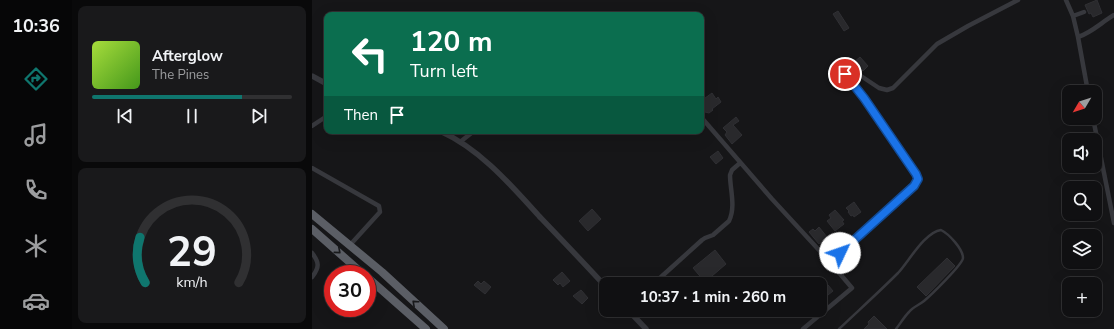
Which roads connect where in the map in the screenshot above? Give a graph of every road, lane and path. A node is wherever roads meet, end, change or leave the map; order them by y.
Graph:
1 (1018, 0) edge
2 (1066, 0) edge
3 (1084, 12) dead end
4 (1073, 16) junction
5 (1114, 16) edge
6 (1078, 37) junction
7 (312, 76) edge
8 (324, 82) edge
9 (1087, 85) edge
10 (324, 118) edge
11 (704, 120) edge
12 (1094, 125) edge
13 (312, 126) edge
14 (445, 134) edge
15 (470, 134) edge
16 (460, 142) junction
17 (740, 162) junction
18 (312, 168) edge
19 (312, 214) edge
20 (1114, 222) edge
21 (312, 229) edge
22 (350, 245) junction
23 (312, 253) edge
24 (830, 262) junction
25 (353, 265) edge
26 (312, 277) edge
27 (661, 277) edge
28 (599, 280) edge
29 (376, 285) edge
30 (635, 317) edge
31 (426, 329) edge
32 (444, 329) edge
33 (646, 329) edge
34 (803, 329) edge
35 (839, 329) edge
36 (896, 329) edge

1 - 24 street
2 - 4 street
3 - 4 street
4 - 6 street
5 - 6 street
6 - 9 street
7 - 8 street
10 - 13 street
11 - 17 street
12 - 20 street
14 - 16 street
15 - 16 street
16 - 28 street
17 - 24 street
17 - 27 street
18 - 22 street
19 - 22 highway
21 -> 25 highway
32 -> 22 highway
23 - 26 street
24 - 34 street
29 - 31 highway
30 - 33 street
35 - 36 lane

